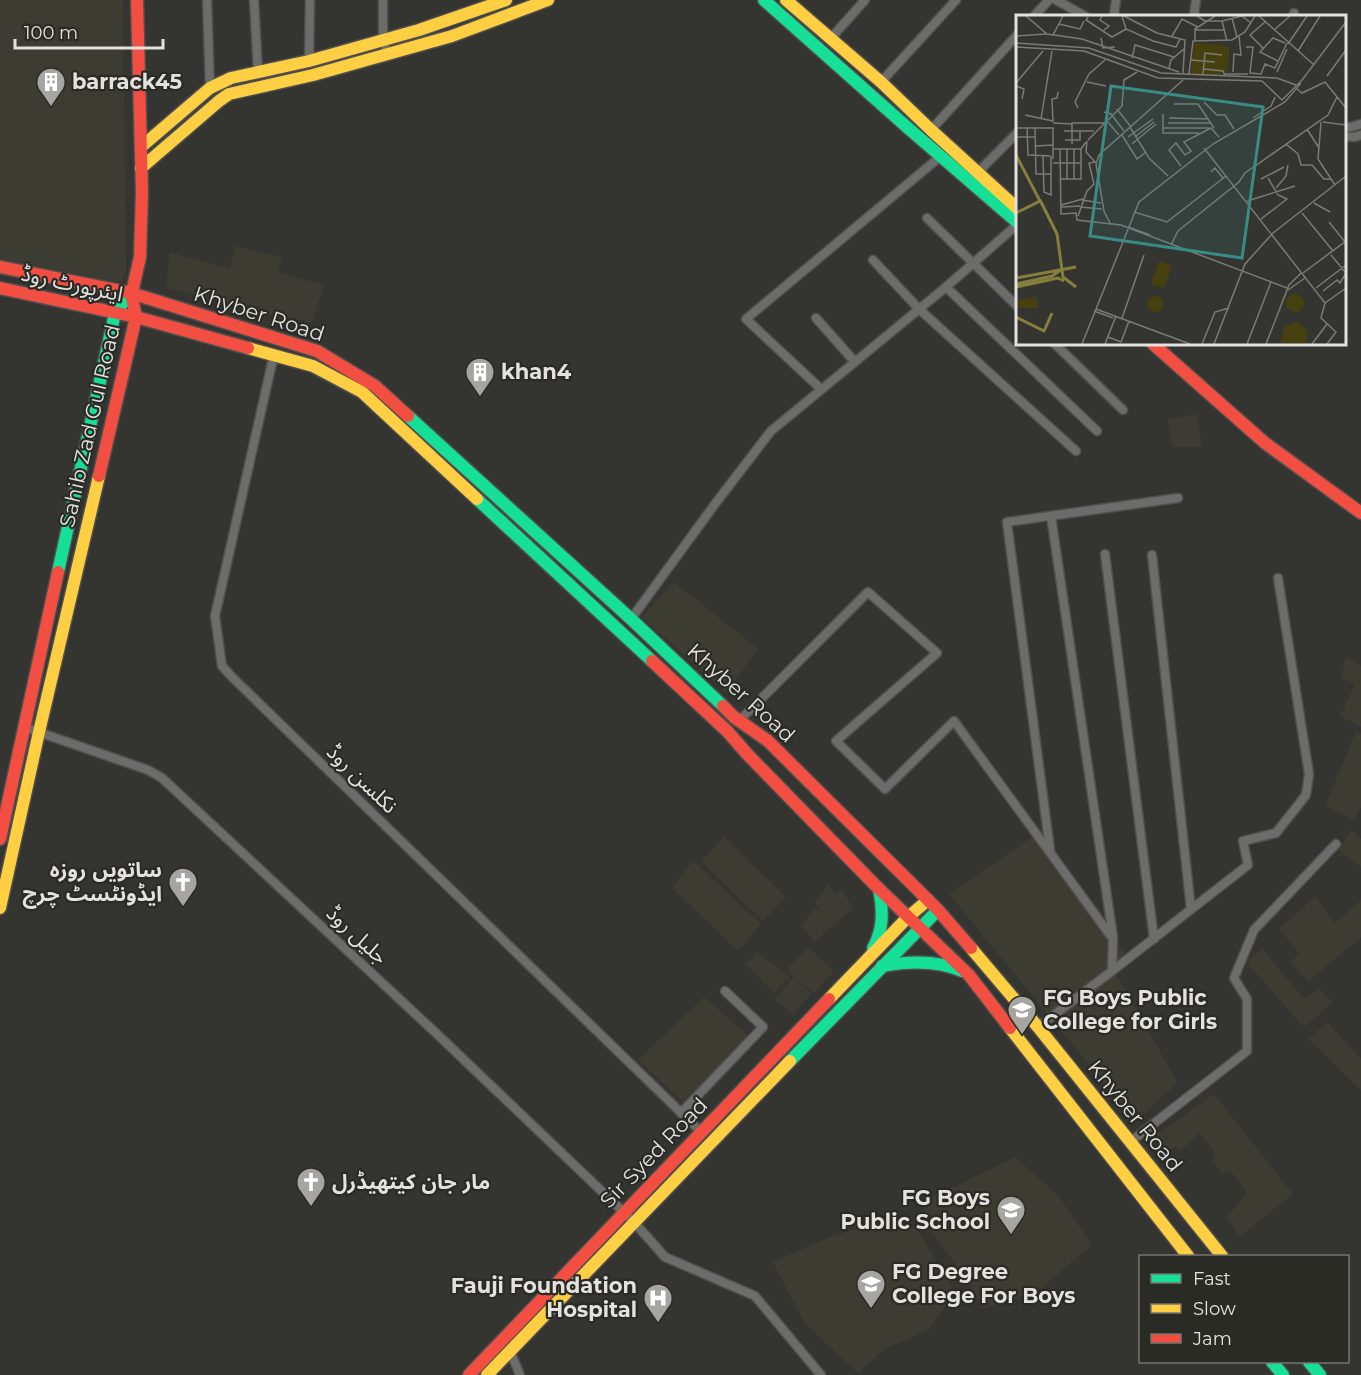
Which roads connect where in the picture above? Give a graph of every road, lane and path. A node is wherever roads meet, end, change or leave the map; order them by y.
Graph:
1 (137, 0) edge
2 (207, 0) edge
3 (254, 0) edge
4 (310, 0) edge
5 (383, 0) edge
6 (506, 0) edge
7 (548, 0) edge
8 (764, 0) edge
9 (786, 0) edge
10 (865, 0) edge
11 (956, 0) edge
12 (1049, 0) edge
13 (1056, 0) edge
14 (1116, 0) edge
15 (1196, 0) edge
16 (1035, 15) edge
17 (1083, 15) edge
18 (1114, 15) edge
19 (1194, 15) edge
20 (1016, 35) edge
21 (831, 38) junction
22 (383, 40) junction
23 (387, 54) junction
24 (309, 61) junction
25 (258, 72) junction
26 (881, 82) junction
27 (210, 88) junction
28 (1361, 124) edge
29 (1346, 127) edge
30 (931, 130) junction
31 (1016, 133) edge
32 (1361, 135) edge
33 (1346, 136) edge
34 (141, 147) junction
35 (941, 156) junction
36 (141, 168) junction
37 (978, 172) junction
38 (1016, 209) edge
39 (927, 218) dead end
40 (1016, 222) edge
41 (1016, 224) edge
42 (873, 260) dead end
43 (973, 263) junction
44 (0, 267) edge
45 (946, 287) junction
46 (0, 288) edge
47 (131, 293) junction
48 (1016, 306) edge
49 (919, 309) junction
50 (115, 313) junction
51 (136, 318) junction
52 (816, 318) dead end
53 (1056, 345) edge
54 (1154, 345) edge
55 (855, 362) junction
56 (272, 363) dead end
57 (821, 390) junction
58 (1123, 410) dead end
59 (1097, 431) dead end
60 (1076, 451) dead end
61 (1178, 498) dead end
62 (1361, 513) edge
63 (1051, 516) junction
64 (1105, 554) dead end
65 (1152, 555) dead end
66 (1278, 578) dead end
67 (631, 619) junction
68 (739, 721) junction
69 (24, 727) junction
70 (39, 732) junction
71 (0, 839) edge
72 (1336, 844) dead end
73 (1050, 853) junction
74 (878, 888) junction
75 (928, 900) junction
76 (0, 908) edge
77 (1191, 909) junction
78 (938, 910) junction
79 (908, 917) junction
80 (919, 928) junction
81 (1113, 939) junction
82 (1154, 939) junction
83 (868, 958) junction
84 (882, 966) junction
85 (1112, 971) junction
86 (969, 975) junction
87 (725, 991) dead end
88 (1038, 1027) junction
89 (681, 1113) junction
90 (701, 1132) junction
91 (1130, 1142) junction
92 (624, 1212) junction
93 (634, 1222) junction
94 (1186, 1255) edge
95 (1220, 1255) edge
96 (510, 1351) junction
97 (1273, 1363) edge
98 (1310, 1363) edge
99 (469, 1375) edge
100 (487, 1375) edge
101 (520, 1375) edge
102 (821, 1375) edge
103 (1283, 1375) edge
104 (1320, 1375) edge

1 - 34 main road
2 - 27 street
3 - 25 street
4 - 24 street
5 - 22 street
6 - 22 main road
7 - 23 main road
8 - 35 main road
9 - 21 main road
10 - 21 street
11 - 26 street
12 - 16 street
13 - 17 street
14 - 18 street
15 - 19 street
20 - 30 street
21 - 26 main road
22 - 23 street
22 - 24 main road
23 - 36 main road
24 - 25 main road
25 - 27 main road
26 - 30 main road
27 - 34 main road
28 - 29 street
30 - 37 main road
31 - 37 street
32 - 33 street
34 - 36 main road
35 - 40 main road
35 - 57 street
36 - 47 main road
37 - 38 main road
39 - 43 street
41 - 43 street
42 - 49 street
43 - 45 street
43 - 48 street
44 - 47 main road, Khyber Road
45 - 49 street
45 - 59 street
46 - 50 main road, ایئرپورٹ روڈ
47 - 50 main road, Sahib Zad Gul Road
47 - 51 main road, Sahib Zad Gul Road
47 - 67 main road, Khyber Road
49 - 55 street
49 - 60 street
50 - 51 main road, ایئرپورٹ روڈ
50 - 69 main road, Sahib Zad Gul Road
51 - 70 main road, Sahib Zad Gul Road
51 - 74 main road, Khyber Road
52 - 55 street
53 - 58 street
54 - 62 main road
55 - 57 street
56 - 89 street, نکلسن روڈ
57 - 67 street
61 - 63 street
63 - 73 street
63 - 81 street
64 - 82 street
65 - 77 street
66 - 77 street
67 - 68 main road, Khyber Road
68 - 73 street
68 - 75 main road, Khyber Road
69 - 70 street, جلیل روڈ
69 - 71 main road, Sahib Zad Gul Road
70 - 76 main road, Sahib Zad Gul Road
70 - 92 street, جلیل روڈ
72 - 91 street
73 - 81 street
74 - 79 main road, Khyber Road
74 - 83 main road
75 - 78 main road, Khyber Road
75 - 79 main road, Sir Syed Road
77 - 82 street
78 - 80 main road, Sir Syed Road
78 - 88 main road, Khyber Road
79 - 80 main road, Khyber Road
79 - 83 main road, Sir Syed Road
80 - 84 main road, Sir Syed Road
80 - 86 main road, Khyber Road
81 - 85 street
82 - 85 street
83 - 90 main road, Sir Syed Road
84 - 86 main road
84 - 93 main road, Sir Syed Road
85 - 88 street
86 - 94 main road, Khyber Road
87 - 89 street
88 - 91 main road, Khyber Road
89 - 90 street, نکلسن روڈ
90 - 92 main road, Sir Syed Road
91 - 95 main road, Khyber Road
92 - 93 street, جلیل روڈ
92 - 99 main road, Sir Syed Road
93 - 96 main road, Sir Syed Road
93 - 102 street, جلیل روڈ
96 - 100 main road, Sir Syed Road
96 - 101 street
97 - 103 main road
98 - 104 main road

